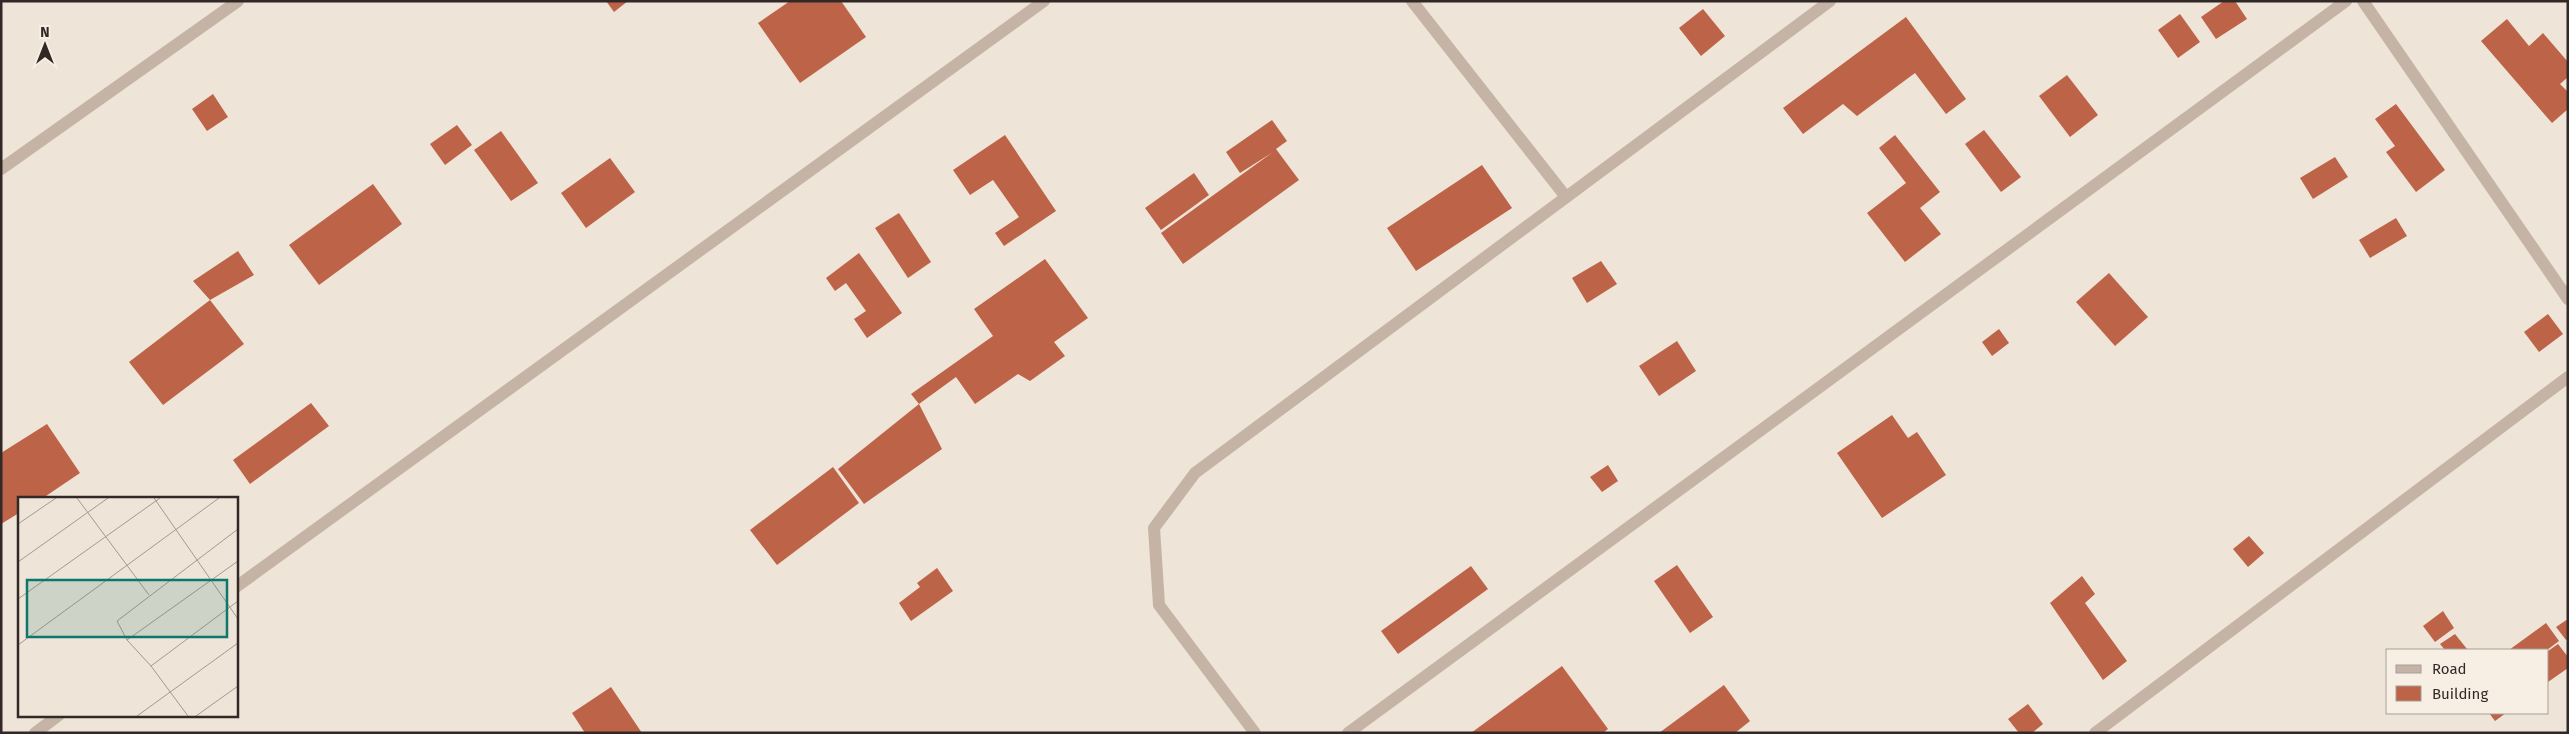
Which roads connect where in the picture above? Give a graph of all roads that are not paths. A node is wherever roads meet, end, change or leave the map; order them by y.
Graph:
1 (238, 1) edge
2 (1044, 1) edge
3 (1412, 1) edge
4 (1830, 1) edge
5 (2346, 1) edge
6 (2363, 1) edge
7 (1, 170) edge
8 (1566, 197) junction
9 (2568, 299) edge
10 (2568, 377) edge
11 (238, 586) edge
12 (58, 716) edge
13 (35, 733) edge
14 (1255, 733) edge
15 (1348, 733) edge
16 (2095, 733) edge

1 - 7 street
2 - 11 street
3 - 8 street
4 - 8 street
5 - 15 street
6 - 9 street
8 - 14 street
10 - 16 street
12 - 13 street

